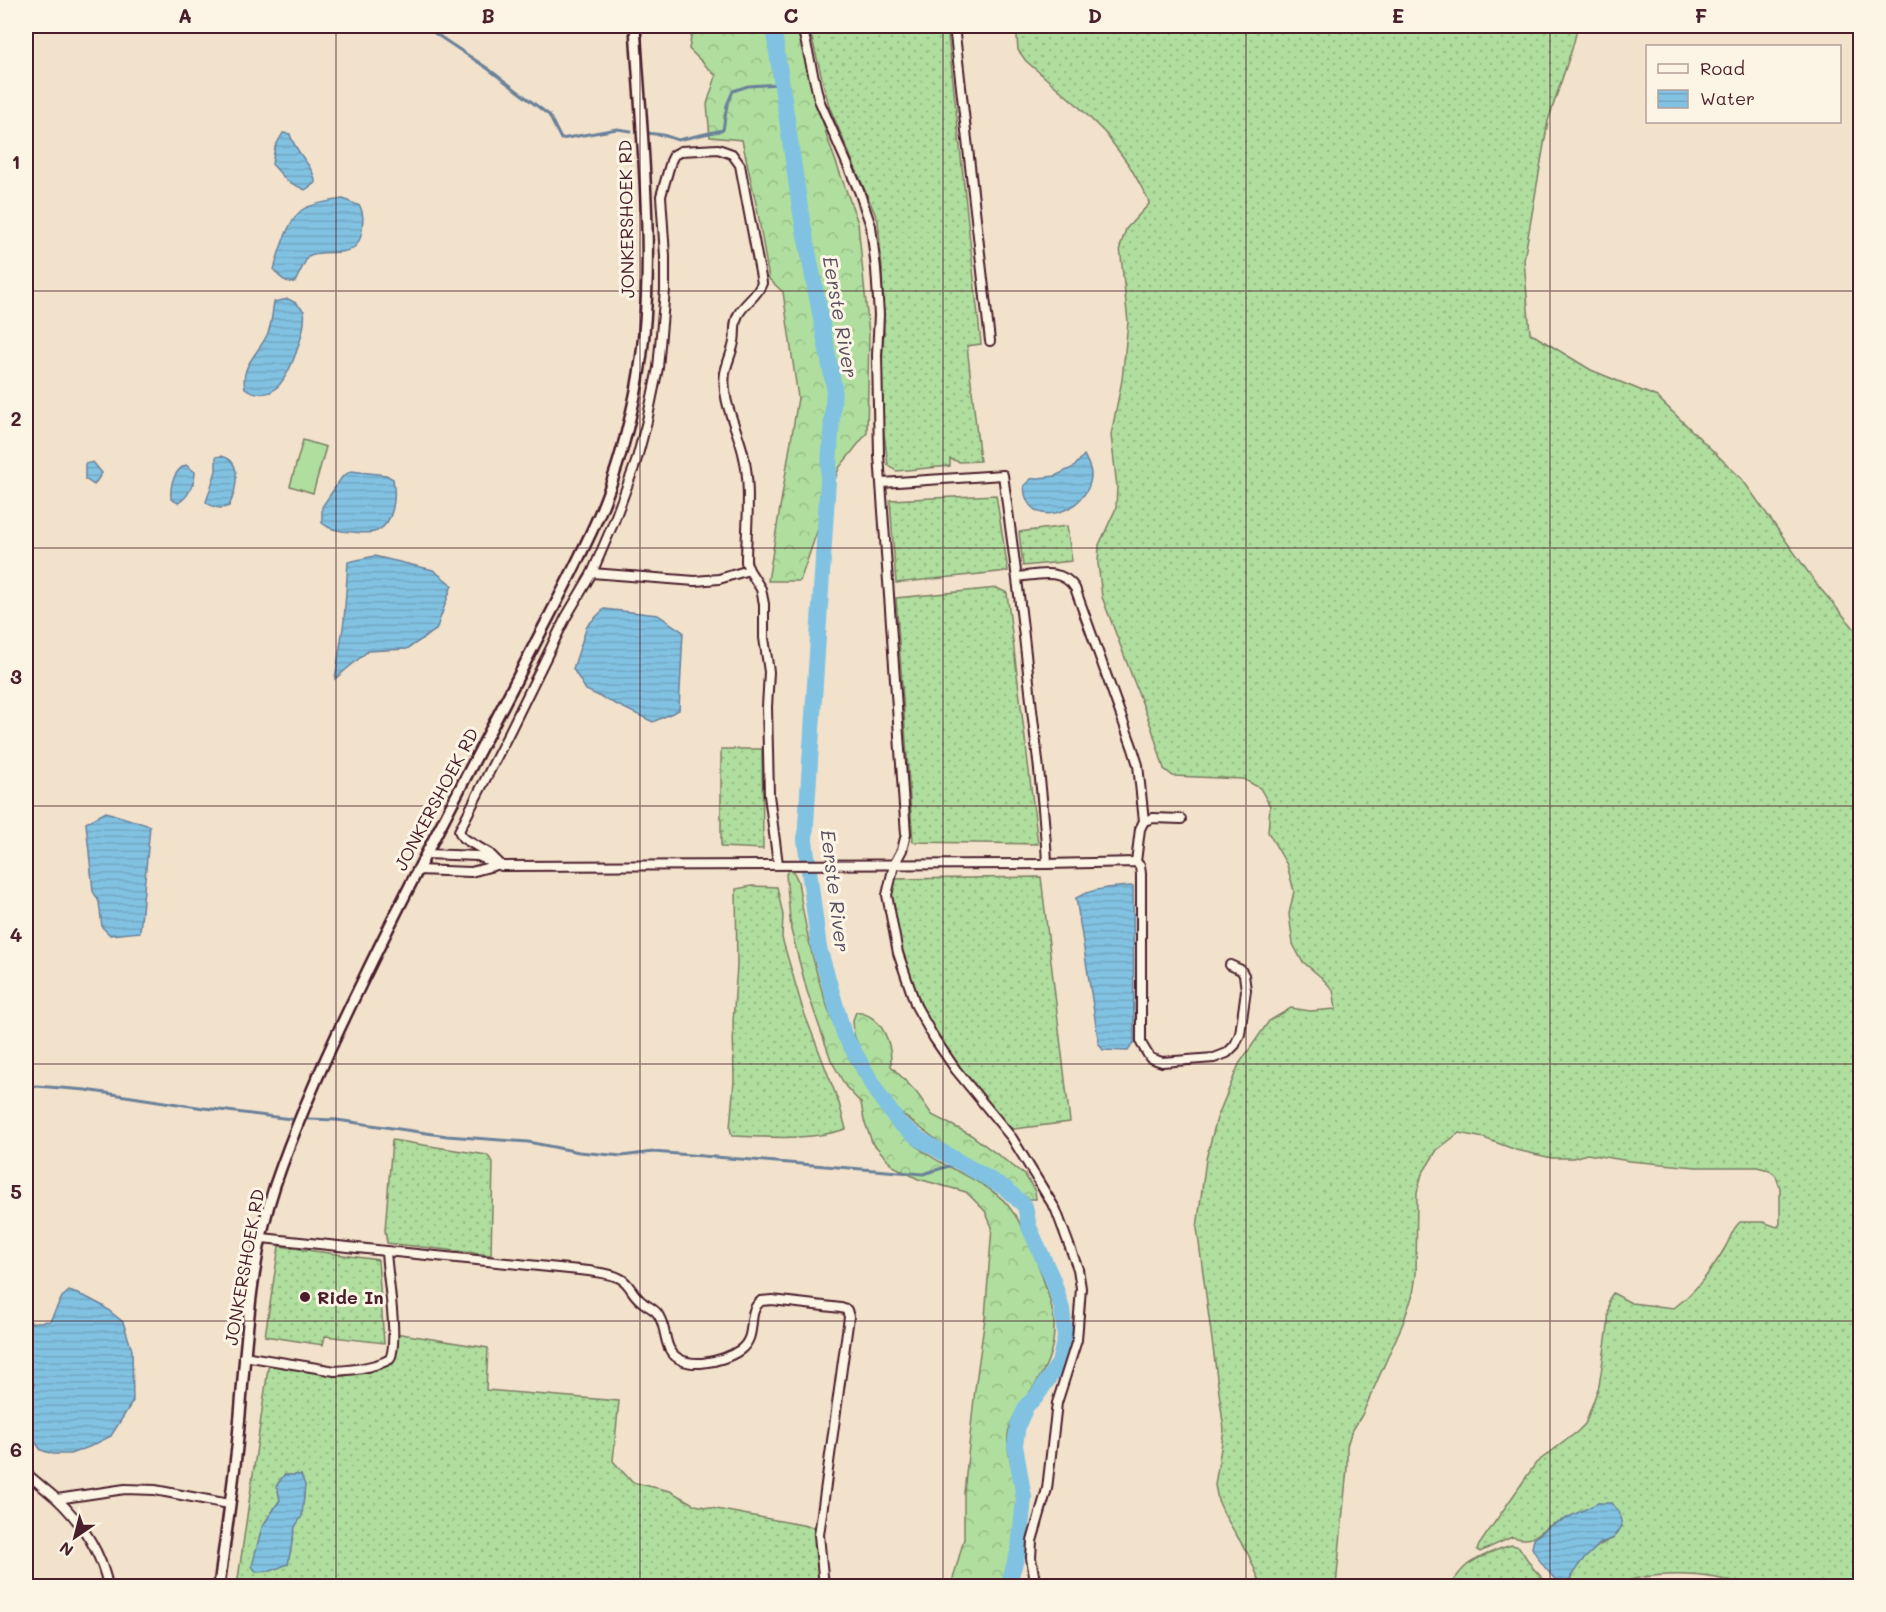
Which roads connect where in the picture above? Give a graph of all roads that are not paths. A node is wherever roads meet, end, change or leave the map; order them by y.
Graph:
1 (635, 26) edge
2 (802, 26) edge
3 (954, 26) edge
4 (990, 341) dead end
5 (882, 483) junction
6 (749, 570) junction
7 (592, 573) junction
8 (1017, 577) junction
9 (1181, 819) dead end
10 (1144, 821) junction
11 (426, 854) junction
12 (1136, 862) junction
13 (778, 864) junction
14 (1047, 864) junction
15 (499, 865) junction
16 (894, 865) junction
17 (417, 870) junction
18 (1230, 965) dead end
19 (262, 1238) junction
20 (386, 1251) junction
21 (244, 1356) junction
22 (26, 1473) edge
23 (57, 1499) junction
24 (229, 1504) junction
25 (108, 1587) edge
26 (219, 1587) edge
27 (824, 1587) edge
28 (1035, 1587) edge

1 - 11 street, JONKERSHOEK RD
2 - 5 street
3 - 4 street
5 - 8 street
5 - 16 street
6 - 7 street
6 - 7 street
6 - 13 street
7 - 15 street
8 - 10 street
8 - 14 street
9 - 10 street
10 - 12 street
11 - 15 street
11 - 17 street, JONKERSHOEK RD
12 - 14 street
12 - 18 street
13 - 15 street
13 - 16 street
14 - 16 street
15 - 17 street
16 - 28 street
17 - 19 street, JONKERSHOEK RD
19 - 20 street
19 - 21 street, JONKERSHOEK RD
20 - 21 street
20 - 27 street
21 - 24 street, JONKERSHOEK RD
22 - 23 street
23 - 24 street
23 - 25 street
24 - 26 street, JONKERSHOEK RD

